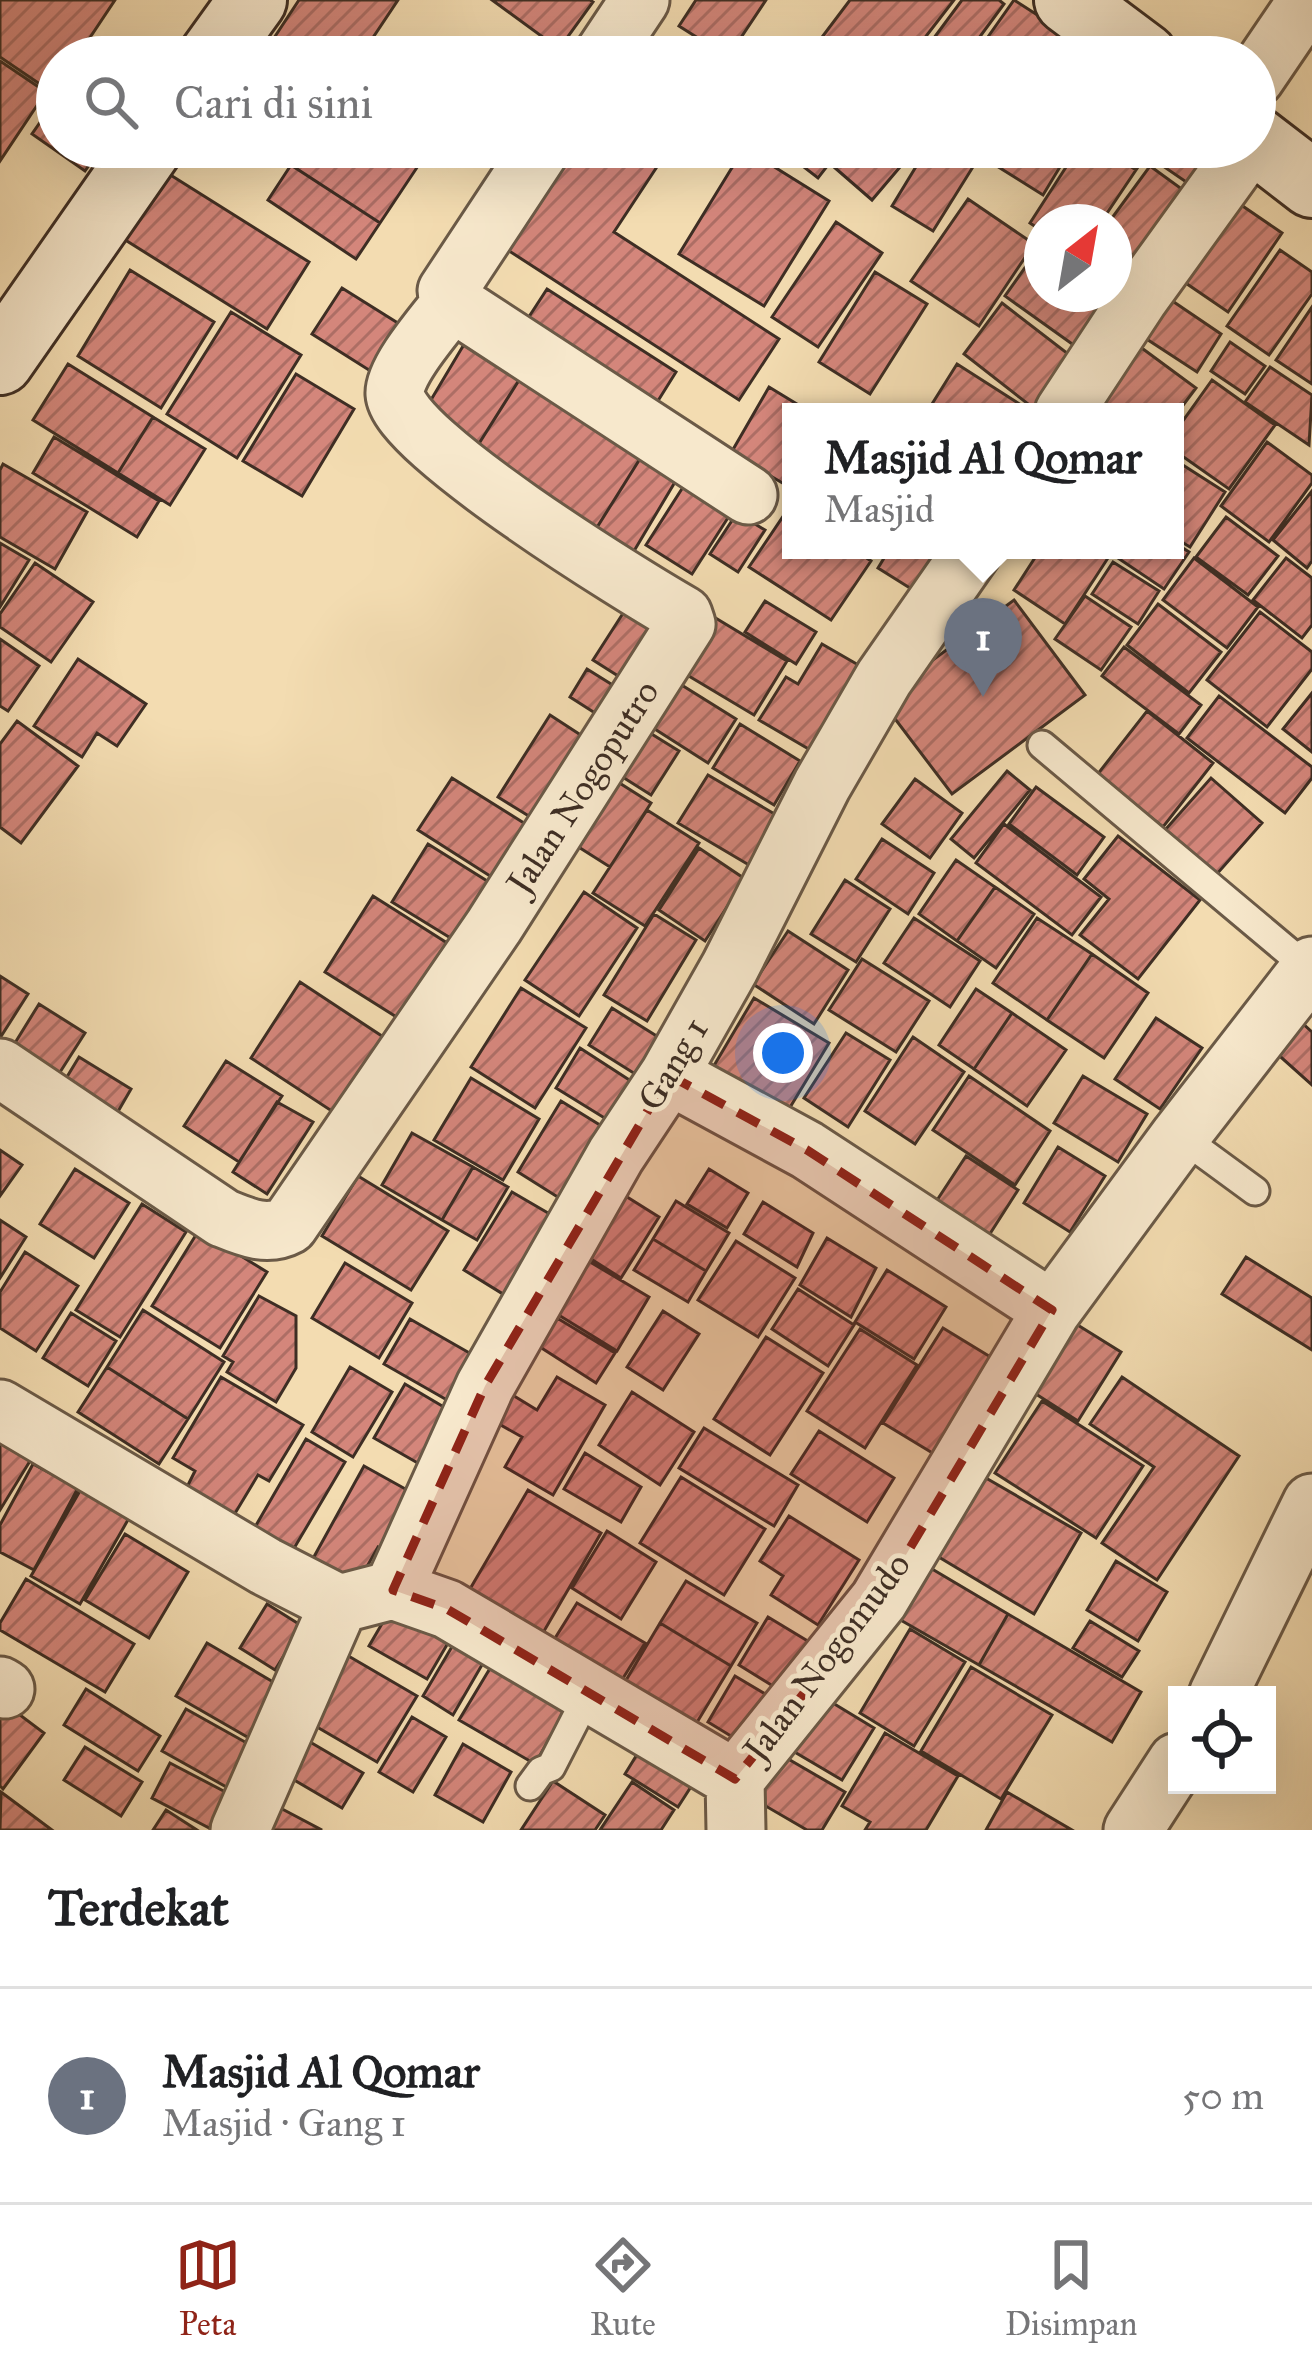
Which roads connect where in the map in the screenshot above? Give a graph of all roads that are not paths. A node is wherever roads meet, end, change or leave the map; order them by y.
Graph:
1 (254, 0) edge
2 (640, 0) edge
3 (1068, 0) edge
4 (1308, 0) edge
5 (227, 36) edge
6 (616, 36) edge
7 (1116, 36) edge
8 (1276, 47) edge
9 (1276, 156) edge
10 (134, 168) edge
11 (528, 168) edge
12 (1233, 168) edge
13 (1312, 184) edge
14 (452, 302) junction
15 (0, 361) edge
16 (1070, 403) edge
17 (748, 495) dead end
18 (967, 559) edge
19 (1042, 745) dead end
20 (1311, 968) edge
21 (0, 1068) edge
22 (669, 1076) junction
23 (1180, 1136) junction
24 (1255, 1191) dead end
25 (1052, 1310) junction
26 (0, 1408) edge
27 (1312, 1503) edge
28 (366, 1597) junction
29 (1222, 1686) edge
30 (590, 1691) junction
31 (1168, 1776) edge
32 (530, 1786) dead end
33 (735, 1804) edge
34 (240, 1830) edge
35 (1133, 1830) edge

1 - 5 street
2 - 6 street
3 - 7 street
4 - 8 street
9 - 13 street
10 - 15 street
11 - 14 street, Jalan Nogoputro
12 - 16 street
14 - 17 street
14 - 21 street, Jalan Nogoputro
18 - 22 street, Gang 1
19 - 20 lane
20 - 23 street, Jalan Nogomudo
22 - 25 street
22 - 28 street, Gang 1
23 - 24 lane
23 - 25 street, Jalan Nogomudo
25 - 33 street, Jalan Nogomudo
26 - 28 street, Jalan Nogomudo
27 - 29 street
28 - 30 street, Jalan Nogomudo
28 - 34 street
30 - 32 lane
30 - 33 street, Jalan Nogomudo
31 - 35 street

